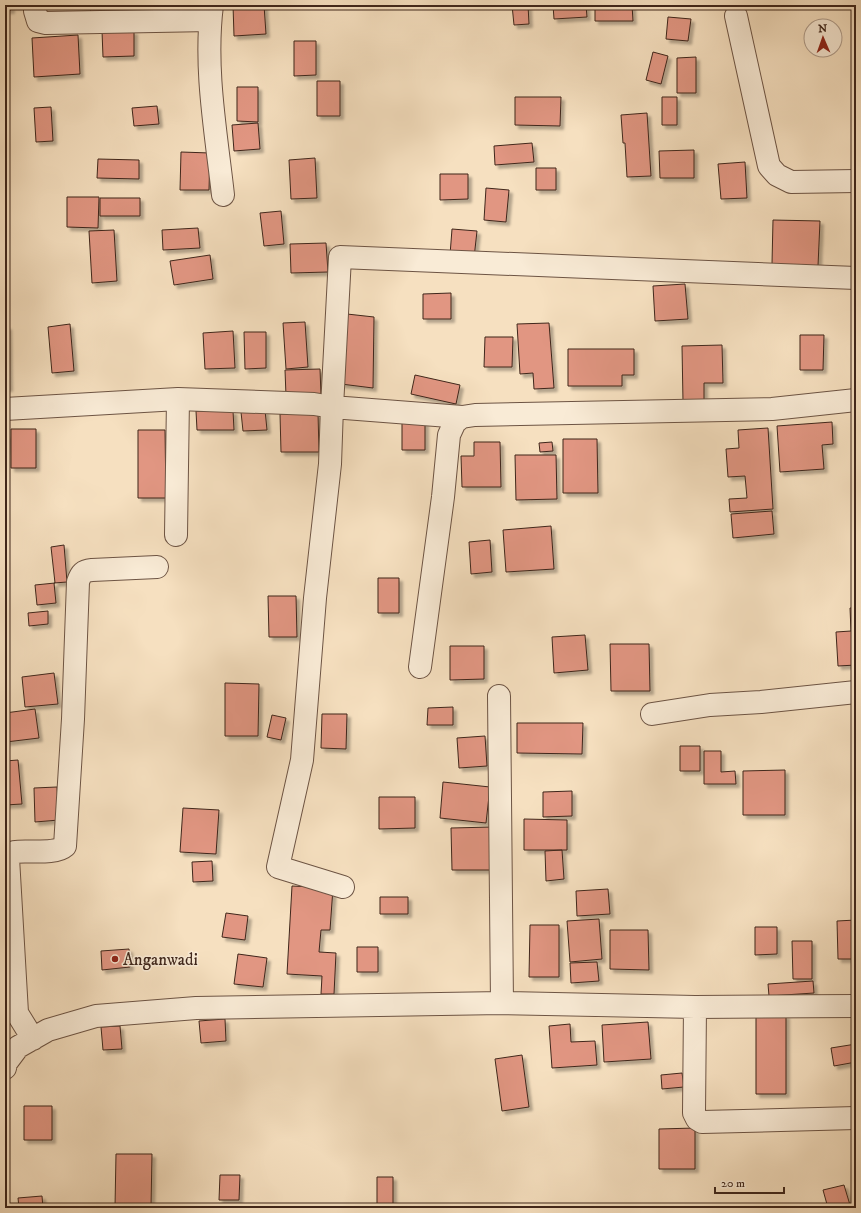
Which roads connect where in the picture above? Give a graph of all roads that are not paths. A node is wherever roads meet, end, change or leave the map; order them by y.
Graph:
1 (35, 5) edge
2 (211, 13) edge
3 (736, 16) dead end
4 (856, 181) edge
5 (223, 194) dead end
6 (856, 278) edge
7 (178, 399) junction
8 (856, 400) edge
9 (332, 406) junction
10 (5, 409) edge
11 (462, 417) junction
12 (176, 535) dead end
13 (157, 567) dead end
14 (420, 667) dead end
15 (856, 692) edge
16 (499, 696) dead end
17 (652, 714) dead end
18 (5, 835) edge
19 (20, 851) junction
20 (343, 887) dead end
21 (8, 893) edge
22 (502, 1003) junction
23 (856, 1006) edge
24 (695, 1007) junction
25 (34, 1039) junction
26 (5, 1068) edge
27 (856, 1118) edge

1 - 2 street
2 - 5 street
3 - 4 street
6 - 9 street
7 - 9 street
7 - 10 street
7 - 12 street
8 - 11 street
9 - 11 street
9 - 20 street
11 - 14 street
13 - 19 street
15 - 17 street
16 - 22 street
18 - 19 street
19 - 21 street
21 - 25 street
22 - 24 street
22 - 25 street
23 - 24 street
24 - 27 street
25 - 26 street

